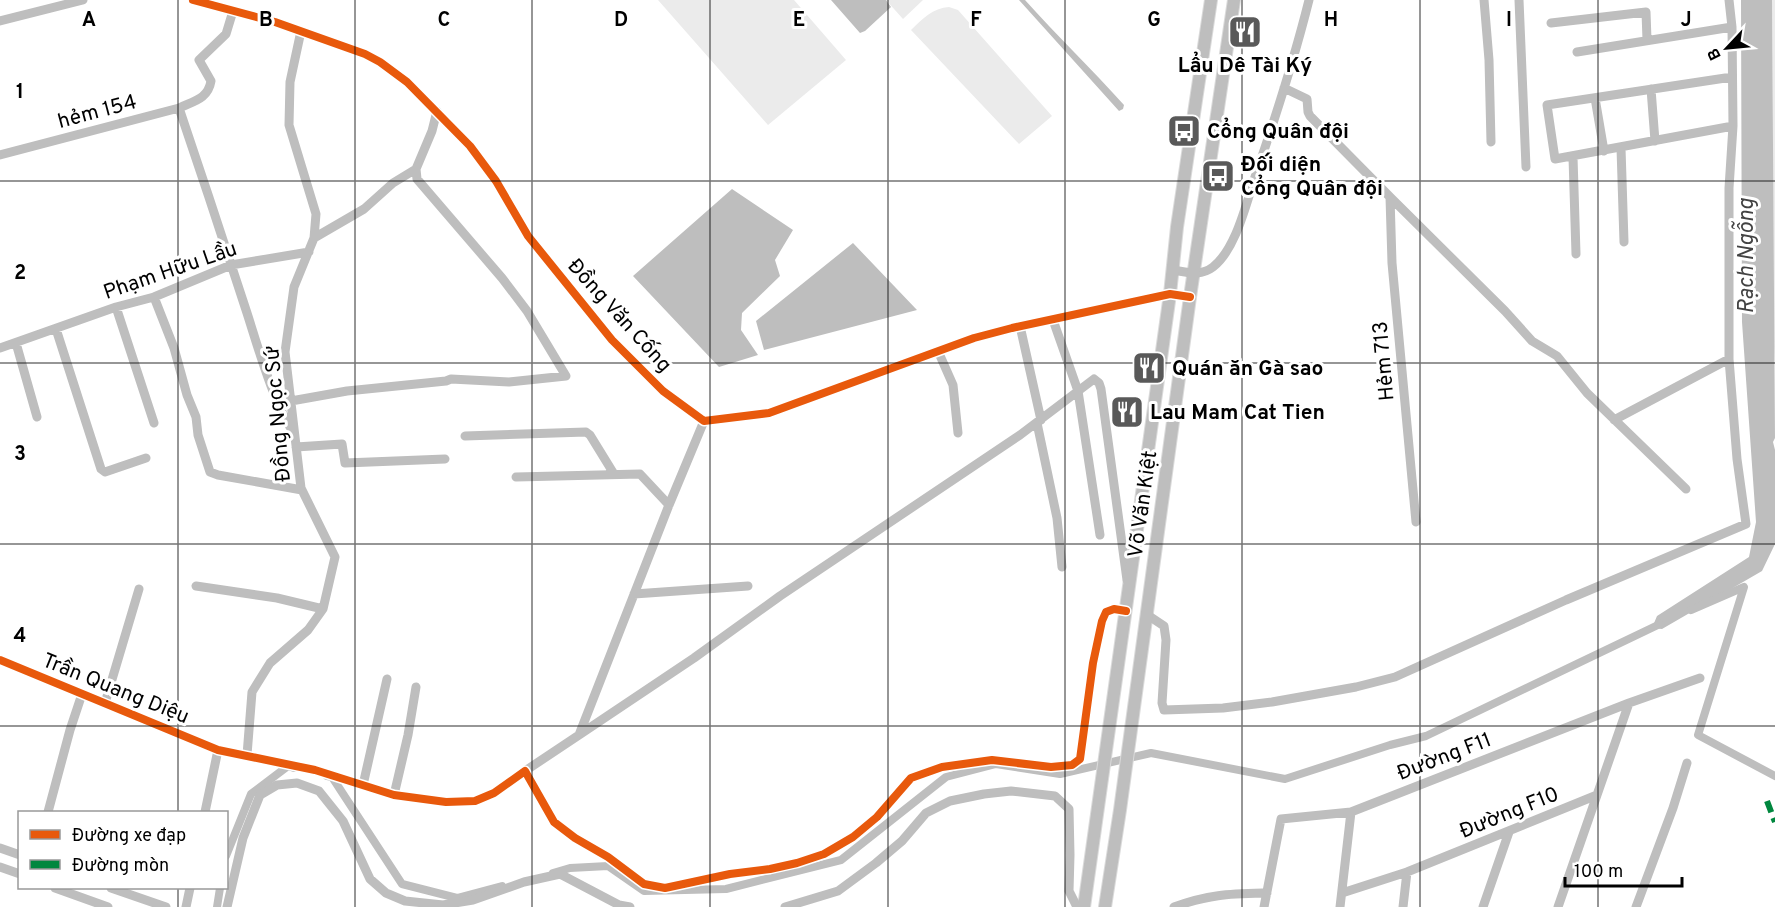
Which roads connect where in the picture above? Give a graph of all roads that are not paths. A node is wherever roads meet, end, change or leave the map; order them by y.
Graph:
1 (84, 0) edge
2 (193, 0) edge
3 (1211, 0) edge
4 (1234, 0) edge
5 (1309, 0) edge
6 (1484, 0) edge
7 (1519, 0) edge
8 (1729, 0) edge
9 (233, 11) junction
10 (0, 21) edge
11 (1551, 23) dead end
12 (1732, 27) junction
13 (301, 31) junction
14 (1647, 40) junction
15 (1577, 52) dead end
16 (1732, 77) junction
17 (1284, 88) junction
18 (1651, 89) junction
19 (1595, 98) junction
20 (179, 108) junction
21 (437, 111) junction
22 (1733, 126) junction
23 (1655, 141) junction
24 (1491, 142) dead end
25 (1621, 148) junction
26 (1604, 151) junction
27 (0, 155) edge
28 (1573, 157) junction
29 (1526, 167) dead end
30 (416, 169) junction
31 (1390, 197) junction
32 (314, 238) junction
33 (1624, 242) dead end
34 (309, 252) junction
35 (1576, 254) dead end
36 (231, 265) junction
37 (1173, 270) junction
38 (1195, 274) junction
39 (1170, 294) junction
40 (154, 297) junction
41 (1190, 297) junction
42 (116, 307) junction
43 (1053, 320) junction
44 (1020, 326) junction
45 (56, 329) junction
46 (16, 342) junction
47 (0, 348) edge
48 (938, 351) junction
49 (1729, 359) junction
50 (1078, 391) junction
51 (291, 401) junction
52 (37, 417) dead end
53 (1614, 420) junction
54 (1039, 421) junction
55 (704, 422) junction
56 (154, 423) dead end
57 (958, 433) dead end
58 (294, 434) junction
59 (465, 436) dead end
60 (296, 447) junction
61 (146, 458) dead end
62 (445, 459) dead end
63 (614, 474) junction
64 (516, 477) dead end
65 (1686, 489) dead end
66 (302, 490) junction
67 (669, 505) junction
68 (1416, 522) dead end
69 (1100, 535) dead end
70 (1062, 567) dead end
71 (196, 586) dead end
72 (748, 586) dead end
73 (139, 589) dead end
74 (1129, 589) junction
75 (634, 594) junction
76 (323, 609) junction
77 (1126, 611) junction
78 (1146, 614) junction
79 (0, 660) edge
80 (1700, 678) dead end
81 (387, 679) dead end
82 (417, 687) dead end
83 (82, 694) junction
84 (105, 703) junction
85 (1629, 703) junction
86 (579, 735) junction
87 (218, 750) junction
88 (248, 755) junction
89 (1687, 763) dead end
90 (525, 771) junction
91 (363, 785) junction
92 (394, 795) junction
93 (1597, 795) junction
94 (48, 811) edge
95 (205, 811) edge
96 (1351, 812) junction
97 (1509, 832) junction
98 (0, 848) edge
99 (18, 854) edge
100 (0, 867) edge
101 (1407, 872) junction
102 (18, 873) edge
103 (58, 889) edge
104 (114, 889) edge
105 (190, 889) edge
106 (1267, 893) junction
107 (1342, 893) junction
108 (108, 907) edge
109 (166, 907) edge
110 (186, 907) edge
111 (226, 907) edge
112 (630, 907) edge
113 (784, 907) edge
114 (1077, 907) edge
115 (1084, 907) edge
116 (1105, 907) edge
117 (1174, 907) edge
118 (1264, 907) edge
119 (1340, 907) edge
120 (1402, 907) edge
121 (1483, 907) edge
122 (1558, 907) edge
123 (1636, 907) edge

1 - 10 street
2 - 9 street, Đồng Văn Cống
3 - 37 main road, Võ Văn Kiệt
4 - 38 main road, Võ Văn Kiệt
5 - 17 street
6 - 24 street
7 - 29 street
8 - 12 street
9 - 13 street, Đồng Văn Cống
9 - 20 street, hẻm 154
11 - 14 street
12 - 14 street
12 - 16 street
13 - 21 street, Đồng Văn Cống
13 - 32 street
14 - 15 street
16 - 18 street
16 - 22 street
17 - 31 street
17 - 38 street
18 - 19 street
18 - 23 street
19 - 26 street
19 - 28 street
20 - 27 street, hẻm 154
20 - 36 street
21 - 30 street
21 - 55 street, Đồng Văn Cống
22 - 23 street
22 - 49 street
23 - 25 street
25 - 26 street
25 - 33 street
26 - 28 street
28 - 35 street
30 - 32 street
30 - 51 street
31 - 53 street
31 - 68 street, Hẻm 713
32 - 34 street
34 - 36 street, Phạm Hữu Lầu
34 - 51 street, Đồng Ngọc Sứ
36 - 40 street, Phạm Hữu Lầu
36 - 58 street
37 - 38 street
37 - 39 main road, Võ Văn Kiệt
38 - 41 main road, Võ Văn Kiệt
39 - 41 street
39 - 43 street
39 - 74 main road, Võ Văn Kiệt
40 - 42 street, Phạm Hữu Lầu
40 - 66 street
41 - 78 main road, Võ Văn Kiệt
42 - 45 street, Phạm Hữu Lầu
42 - 56 street
43 - 44 street
43 - 50 street
44 - 48 street
44 - 54 street
45 - 46 street, Phạm Hữu Lầu
45 - 61 street
46 - 47 street, Phạm Hữu Lầu
46 - 52 street
48 - 55 street
48 - 57 street
49 - 53 street
49 - 78 street
50 - 54 street, Trần Quang Diệu
50 - 69 street
50 - 74 street
51 - 58 street, Đồng Ngọc Sứ
53 - 65 street
54 - 70 street
54 - 86 street, Trần Quang Diệu
55 - 67 street
58 - 60 street, Đồng Ngọc Sứ
59 - 63 street
60 - 62 street
60 - 66 street, Đồng Ngọc Sứ
63 - 64 street
63 - 67 street
66 - 76 street, Đồng Ngọc Sứ
67 - 75 street
71 - 76 street
72 - 75 street
73 - 84 street
74 - 77 main road, Võ Văn Kiệt
75 - 86 street
76 - 88 street, Đồng Ngọc Sứ
77 - 90 street
77 - 115 main road, Võ Văn Kiệt
78 - 116 main road, Võ Văn Kiệt
79 - 83 street, Trần Quang Diệu
80 - 85 street, Đường F11
81 - 91 street
82 - 92 street
83 - 84 street, Trần Quang Diệu
83 - 94 street
84 - 87 street, Trần Quang Diệu
85 - 93 street
85 - 96 street, Đường F11
86 - 90 street, Trần Quang Diệu
87 - 88 street, Trần Quang Diệu
87 - 95 street
88 - 91 street, Trần Quang Diệu
89 - 123 street
90 - 92 street, Trần Quang Diệu
91 - 92 street, Trần Quang Diệu
93 - 97 street, Đường F10
93 - 122 street
96 - 106 street, Đường F11
96 - 107 street
97 - 101 street, Đường F10
97 - 121 street
98 - 99 street
100 - 102 street
101 - 107 street, Đường F10
101 - 120 street
103 - 108 street
104 - 109 street
105 - 110 street
106 - 117 street
106 - 118 street, Đường F11
107 - 119 street
111 - 112 street
113 - 114 street

